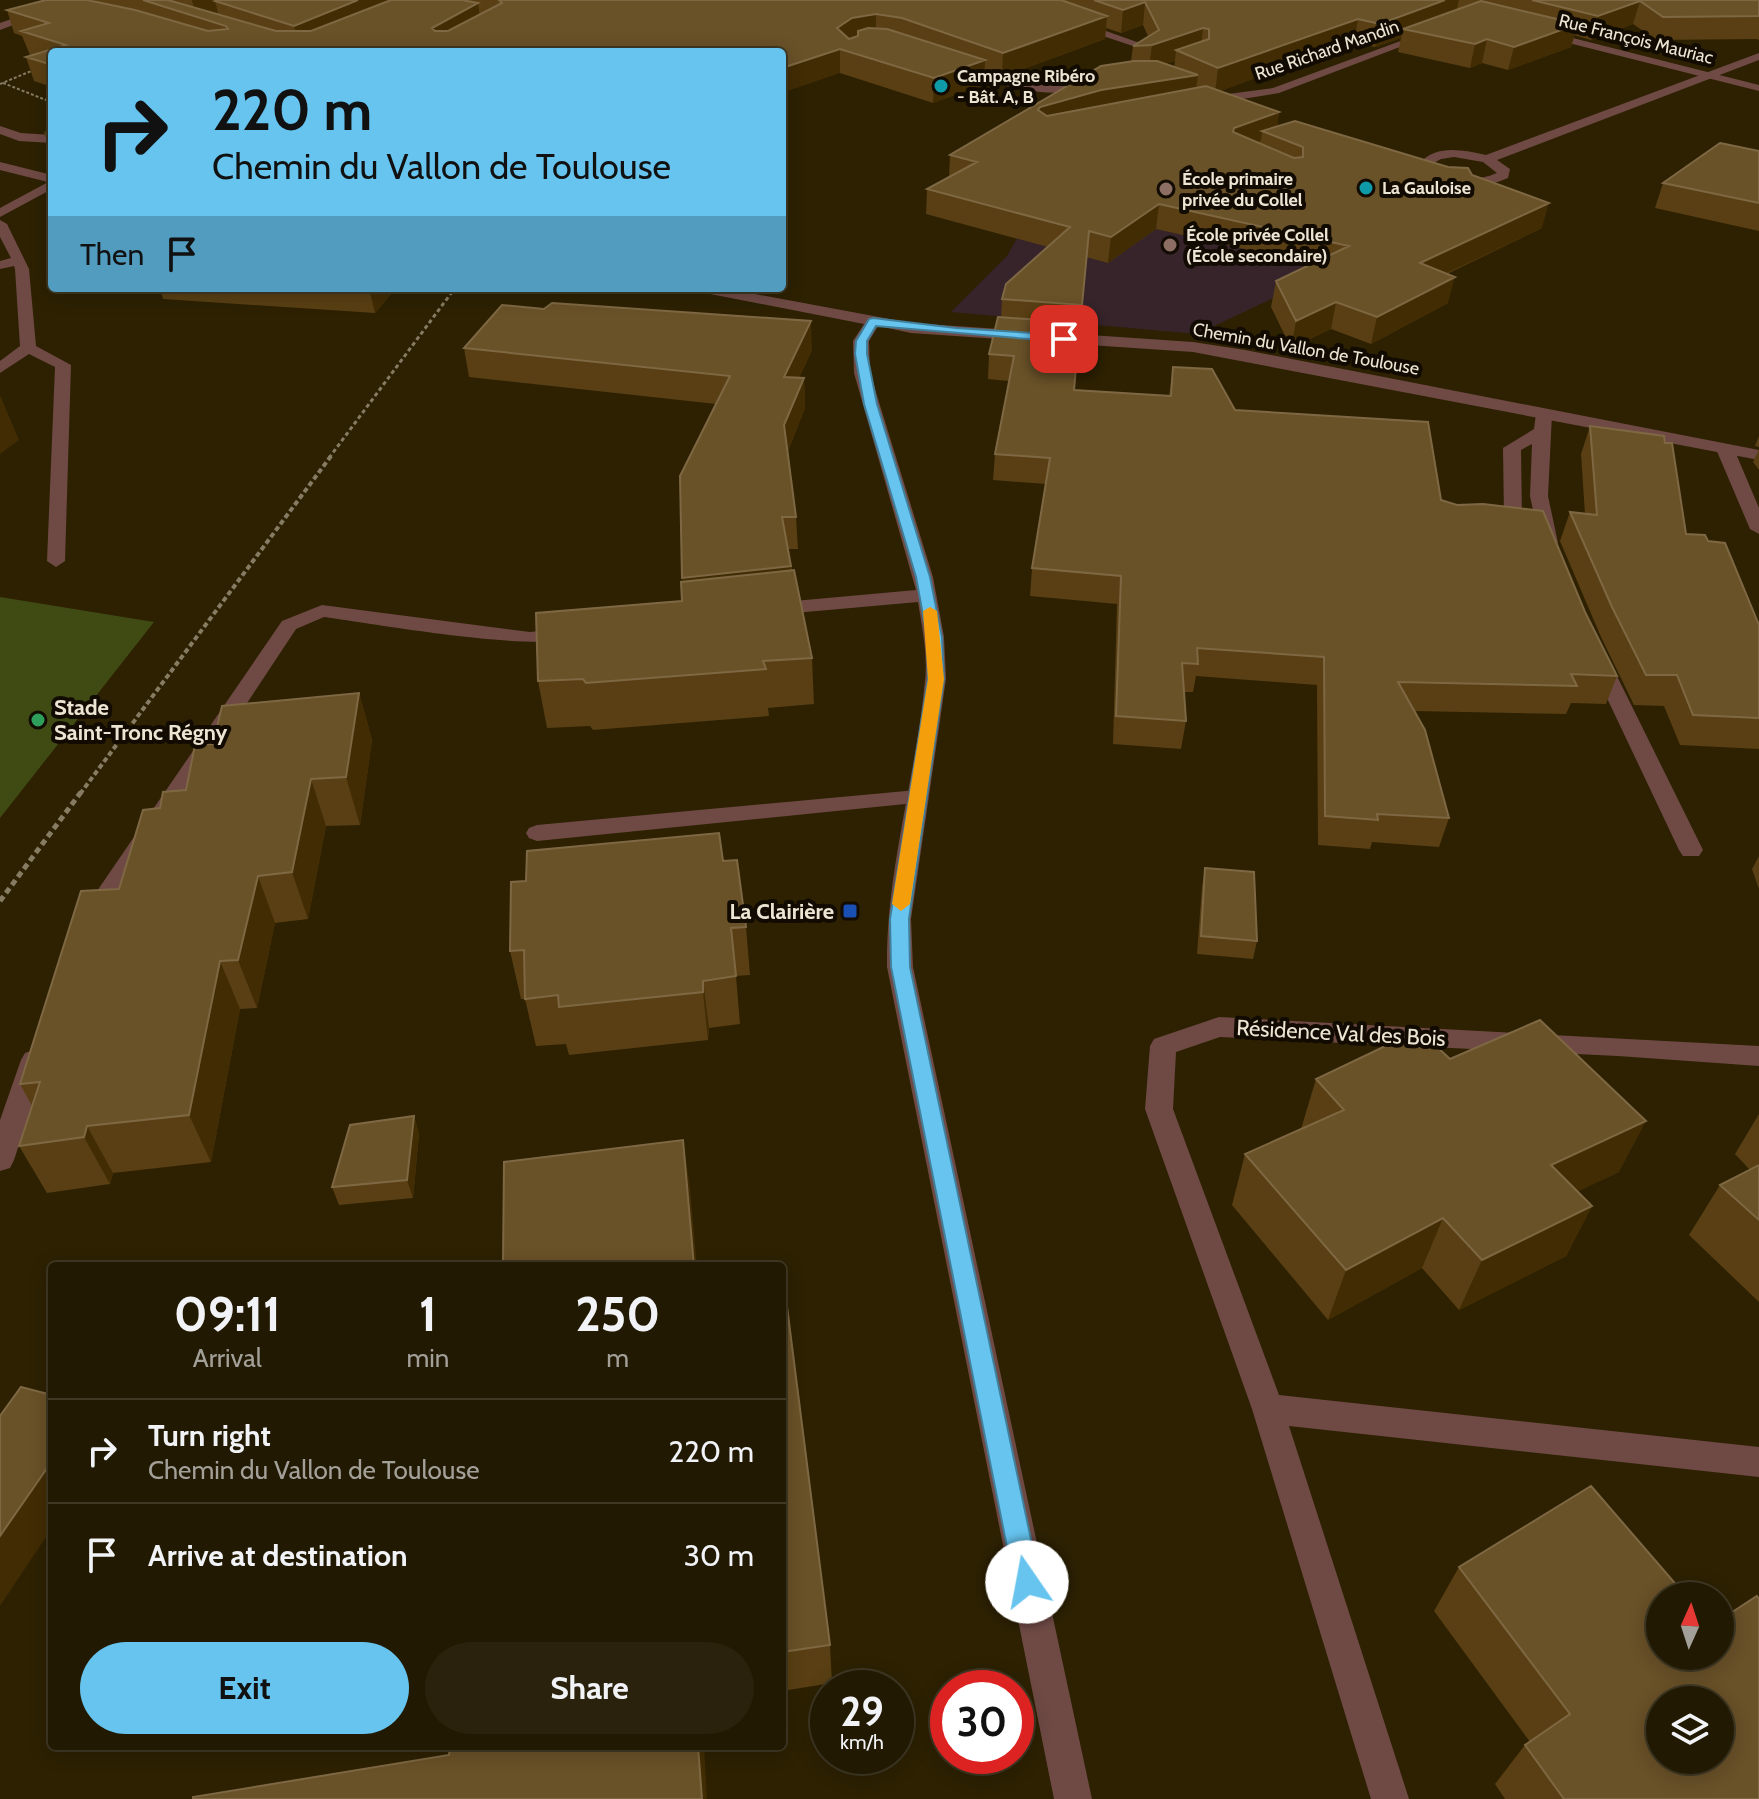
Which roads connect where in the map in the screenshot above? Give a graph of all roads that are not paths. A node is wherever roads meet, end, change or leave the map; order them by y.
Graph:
1 (44, 13) edge
2 (20, 19) junction
3 (1068, 21) edge
4 (40, 25) edge
5 (0, 27) edge
6 (1522, 28) edge
7 (1442, 29) edge
8 (1143, 46) edge
9 (1759, 56) edge
10 (941, 61) edge
11 (1708, 75) junction
12 (1104, 79) edge
13 (1195, 88) edge
14 (1759, 88) edge
15 (1213, 99) junction
16 (1198, 102) edge
17 (0, 130) edge
18 (48, 139) edge
19 (1487, 159) junction
20 (0, 166) edge
21 (48, 180) edge
22 (1460, 181) junction
23 (48, 183) edge
24 (1485, 195) edge
25 (0, 213) edge
26 (0, 224) edge
27 (19, 260) junction
28 (0, 265) edge
29 (720, 292) edge
30 (873, 322) junction
31 (28, 348) junction
32 (0, 368) edge
33 (1544, 422) junction
34 (1725, 449) junction
35 (1759, 455) edge
36 (1475, 523) edge
37 (1759, 529) edge
38 (1555, 558) edge
39 (56, 561) dead end
40 (927, 595) junction
41 (752, 612) edge
42 (594, 631) edge
43 (1588, 638) edge
44 (917, 797) junction
45 (537, 833) dead end
46 (1691, 850) dead end
47 (80, 936) edge
48 (41, 1039) edge
49 (1759, 1056) edge
50 (0, 1160) edge
51 (1268, 1409) junction
52 (1759, 1462) edge
53 (1073, 1799) edge
54 (1390, 1799) edge

1 - 2 street
2 - 4 street
2 - 5 street
3 - 8 street
6 - 11 street, Rue François Mauriac
7 - 15 street, Rue Richard Mandin
9 - 11 street
10 - 12 street
11 - 14 street, Rue François Mauriac
11 - 19 street
13 - 15 street
15 - 16 street, Rue Richard Mandin
17 - 18 street
19 - 22 street
19 - 22 street
20 - 21 street
22 - 24 street
23 - 25 street
26 - 27 street
27 - 28 street
27 - 31 street
29 - 30 street, Chemin du Vallon de Toulouse
30 - 33 street, Chemin du Vallon de Toulouse
30 - 40 street
31 - 32 street
31 - 39 street
33 - 34 street, Chemin du Vallon de Toulouse
33 - 36 street
33 - 38 street
34 - 35 street, Chemin du Vallon de Toulouse
34 - 37 street
40 - 41 street
40 - 44 street
42 - 47 street
43 - 46 street
44 - 45 street
44 - 53 street
48 - 50 street
49 - 51 street, Résidence Val des Bois
51 - 52 street
51 - 54 street, Résidence Val des Bois

